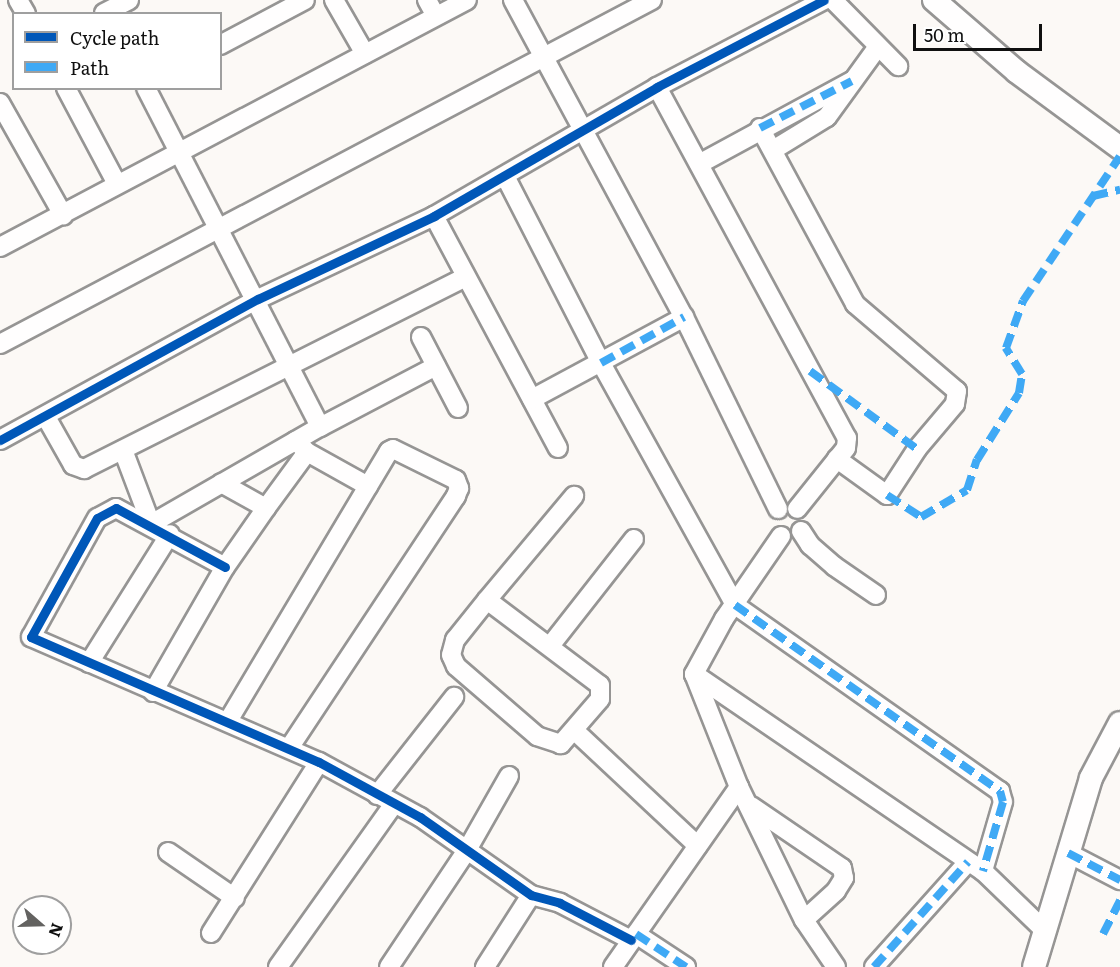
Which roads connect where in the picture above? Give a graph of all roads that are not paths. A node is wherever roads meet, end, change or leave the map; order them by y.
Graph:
1 (129, 0) edge
2 (305, 0) edge
3 (334, 0) edge
4 (467, 0) edge
5 (513, 0) edge
6 (652, 0) edge
7 (824, 0) edge
8 (833, 0) edge
9 (934, 0) edge
10 (431, 8) edge
11 (106, 12) edge
12 (222, 44) edge
13 (877, 48) junction
14 (365, 54) junction
15 (545, 57) junction
16 (898, 66) dead end
17 (852, 81) junction
18 (657, 87) junction
19 (67, 90) edge
20 (147, 90) edge
21 (0, 103) edge
22 (760, 128) junction
23 (584, 130) junction
24 (1120, 148) edge
25 (180, 150) junction
26 (773, 150) junction
27 (699, 164) junction
28 (505, 176) junction
29 (117, 184) junction
30 (63, 216) junction
31 (434, 216) junction
32 (220, 227) junction
33 (1, 245) edge
34 (465, 277) junction
35 (258, 299) junction
36 (684, 317) junction
37 (421, 337) dead end
38 (0, 344) edge
39 (601, 363) junction
40 (291, 364) junction
41 (436, 366) junction
42 (532, 399) junction
43 (458, 408) dead end
44 (46, 417) junction
45 (321, 427) junction
46 (0, 440) edge
47 (301, 446) junction
48 (558, 448) dead end
49 (123, 450) junction
50 (837, 459) junction
51 (222, 483) junction
52 (368, 486) junction
53 (574, 496) dead end
54 (266, 508) junction
55 (797, 508) junction
56 (778, 509) junction
57 (151, 524) junction
58 (801, 531) junction
59 (170, 534) junction
60 (781, 536) junction
61 (634, 539) dead end
62 (225, 567) junction
63 (876, 595) dead end
64 (487, 600) junction
65 (735, 605) junction
66 (550, 646) junction
67 (89, 663) junction
68 (694, 674) junction
69 (153, 692) junction
70 (454, 697) dead end
71 (228, 721) junction
72 (1120, 723) edge
73 (575, 731) junction
74 (289, 748) junction
75 (319, 762) junction
76 (509, 776) dead end
77 (739, 788) junction
78 (377, 795) junction
79 (394, 804) junction
80 (750, 805) junction
81 (698, 846) junction
82 (467, 850) junction
83 (168, 852) dead end
84 (1068, 853) junction
85 (976, 867) junction
86 (1120, 880) edge
87 (531, 896) junction
88 (235, 898) junction
89 (804, 920) junction
90 (1044, 930) junction
91 (211, 933) dead end
92 (634, 937) junction
93 (278, 967) edge
94 (389, 967) edge
95 (484, 967) edge
96 (613, 967) edge
97 (686, 967) edge
98 (836, 967) edge
99 (874, 967) edge
100 (1034, 967) edge

1 - 11 street
2 - 12 street
3 - 14 street
4 - 10 street
5 - 15 street
6 - 15 street
7 - 18 street
8 - 13 street
9 - 24 street
10 - 14 street
13 - 16 street
13 - 17 street
14 - 25 street
15 - 23 street
15 - 32 street
17 - 22 street
17 - 26 street
18 - 23 street
18 - 27 street
19 - 29 street
20 - 25 street
21 - 30 street
22 - 26 street
22 - 27 street
23 - 28 street
23 - 36 street
25 - 29 street
25 - 32 street
26 - 50 street
27 - 50 street
28 - 31 street
28 - 39 street
29 - 30 street
30 - 33 street
31 - 34 street
31 - 35 street
32 - 35 street
32 - 38 street
34 - 40 street
34 - 42 street
35 - 40 street
35 - 44 street
36 - 39 street
36 - 56 street
37 - 41 street
39 - 42 street
39 - 65 street
40 - 45 street
40 - 49 street
41 - 43 street
41 - 45 street
42 - 48 street
44 - 46 street
44 - 49 street
45 - 47 street
47 - 51 street
47 - 52 street
47 - 54 street
49 - 57 street
50 - 55 street
51 - 54 street
51 - 57 street
52 - 71 street
52 - 74 street
53 - 64 street
54 - 62 street
55 - 56 street
55 - 58 street
56 - 60 street
57 - 59 street
57 - 67 street
58 - 60 street
58 - 63 street
59 - 62 street
59 - 67 street
60 - 65 street
61 - 66 street
62 - 69 street
64 - 66 street
64 - 73 street
65 - 68 street
65 - 85 street
66 - 73 street
67 - 69 street
68 - 77 street
68 - 85 street
69 - 71 street
70 - 78 street
71 - 74 street
72 - 84 street
73 - 81 street
74 - 75 street
75 - 78 street
75 - 88 street
76 - 82 street
77 - 80 street
77 - 81 street
78 - 79 street
79 - 82 street
79 - 93 street
80 - 89 street
80 - 89 street
81 - 92 street
82 - 87 street
82 - 94 street
83 - 88 street
84 - 86 street
84 - 90 street
85 - 90 street
85 - 99 street
87 - 92 street
87 - 95 street
88 - 91 street
89 - 98 street
90 - 100 street
92 - 96 street
92 - 97 street

